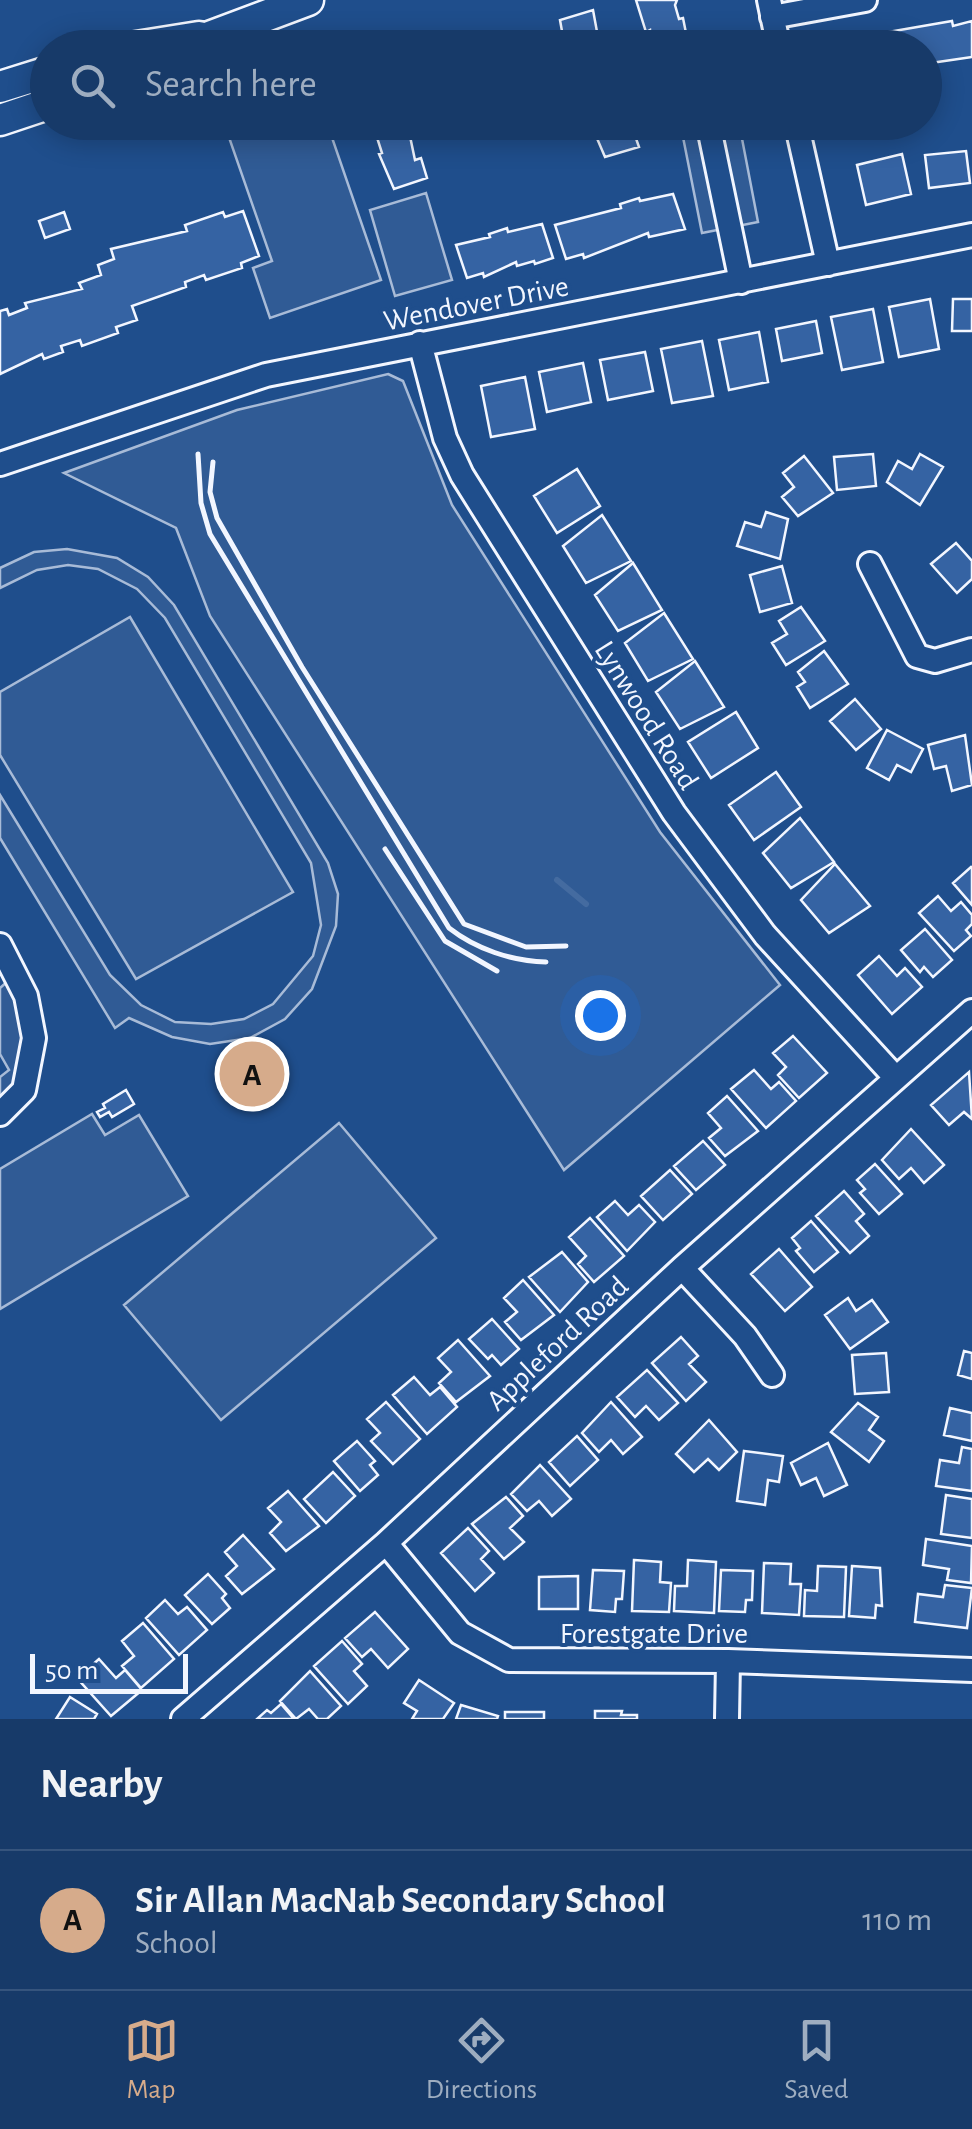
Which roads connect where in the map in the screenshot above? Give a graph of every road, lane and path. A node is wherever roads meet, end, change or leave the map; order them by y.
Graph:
1 (308, 0) edge
2 (865, 0) edge
3 (771, 9) edge
4 (224, 30) edge
5 (30, 78) edge
6 (0, 87) edge
7 (30, 109) edge
8 (5, 115) edge
9 (711, 140) edge
10 (800, 140) edge
11 (972, 235) edge
12 (828, 264) junction
13 (741, 282) junction
14 (420, 343) junction
15 (0, 464) edge
16 (870, 564) dead end
17 (972, 650) edge
18 (0, 945) edge
19 (972, 1011) edge
20 (894, 1076) junction
21 (0, 1114) edge
22 (682, 1268) junction
23 (772, 1376) dead end
24 (386, 1543) junction
25 (728, 1661) junction
26 (972, 1670) edge
27 (183, 1719) edge
28 (727, 1719) edge

1 - 4 main road
2 - 3 street
5 - 6 main road
7 - 8 main road
9 - 13 street
10 - 12 street
11 - 12 street, Wendover Drive
12 - 13 street, Wendover Drive
13 - 14 street, Wendover Drive
14 - 15 street, Wendover Drive
14 - 20 street, Lynwood Road
16 - 17 street
18 - 21 street
19 - 20 street, Appleford Road
20 - 22 street, Appleford Road
22 - 23 street
22 - 24 street, Appleford Road
24 - 25 street, Forestgate Drive
24 - 27 street, Appleford Road
25 - 26 street, Forestgate Drive
25 - 28 street

